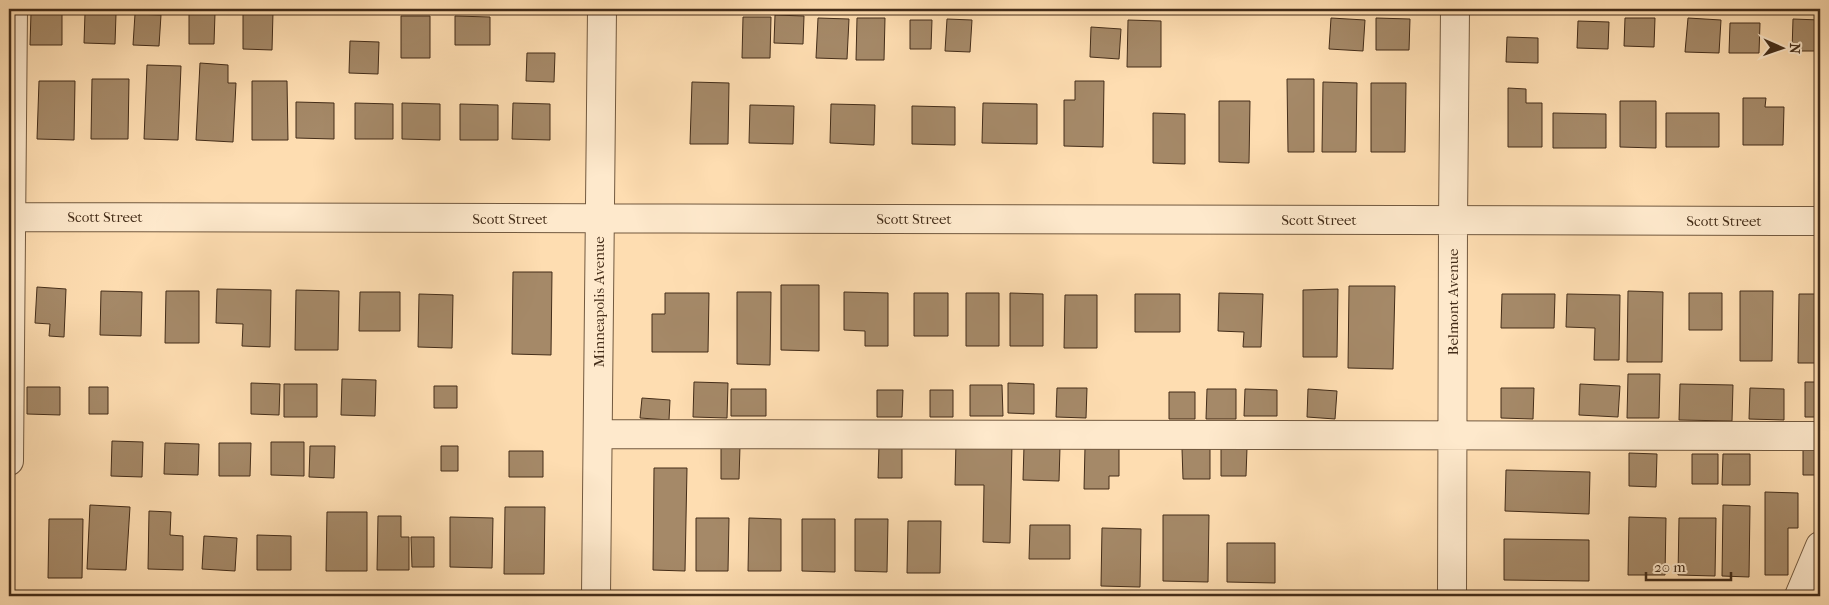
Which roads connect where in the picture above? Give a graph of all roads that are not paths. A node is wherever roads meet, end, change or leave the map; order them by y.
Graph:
1 (13, 9) edge
2 (602, 9) edge
3 (1455, 9) edge
4 (10, 217) edge
5 (600, 219) junction
6 (1453, 221) junction
7 (1820, 221) edge
8 (598, 434) junction
9 (1453, 435) junction
10 (1820, 436) edge
11 (9, 461) edge
12 (1820, 546) edge
13 (596, 596) edge
14 (1452, 596) edge
15 (1799, 596) edge

1 - 4 street
2 - 5 street, Minneapolis Avenue
3 - 6 street, Belmont Avenue
4 - 5 street, Scott Street
4 - 11 street
5 - 6 street, Scott Street
5 - 8 street, Minneapolis Avenue
6 - 7 street, Scott Street
6 - 9 street, Belmont Avenue
8 - 9 street
8 - 13 street, Minneapolis Avenue
9 - 10 street
9 - 14 street, Belmont Avenue
12 - 15 street

